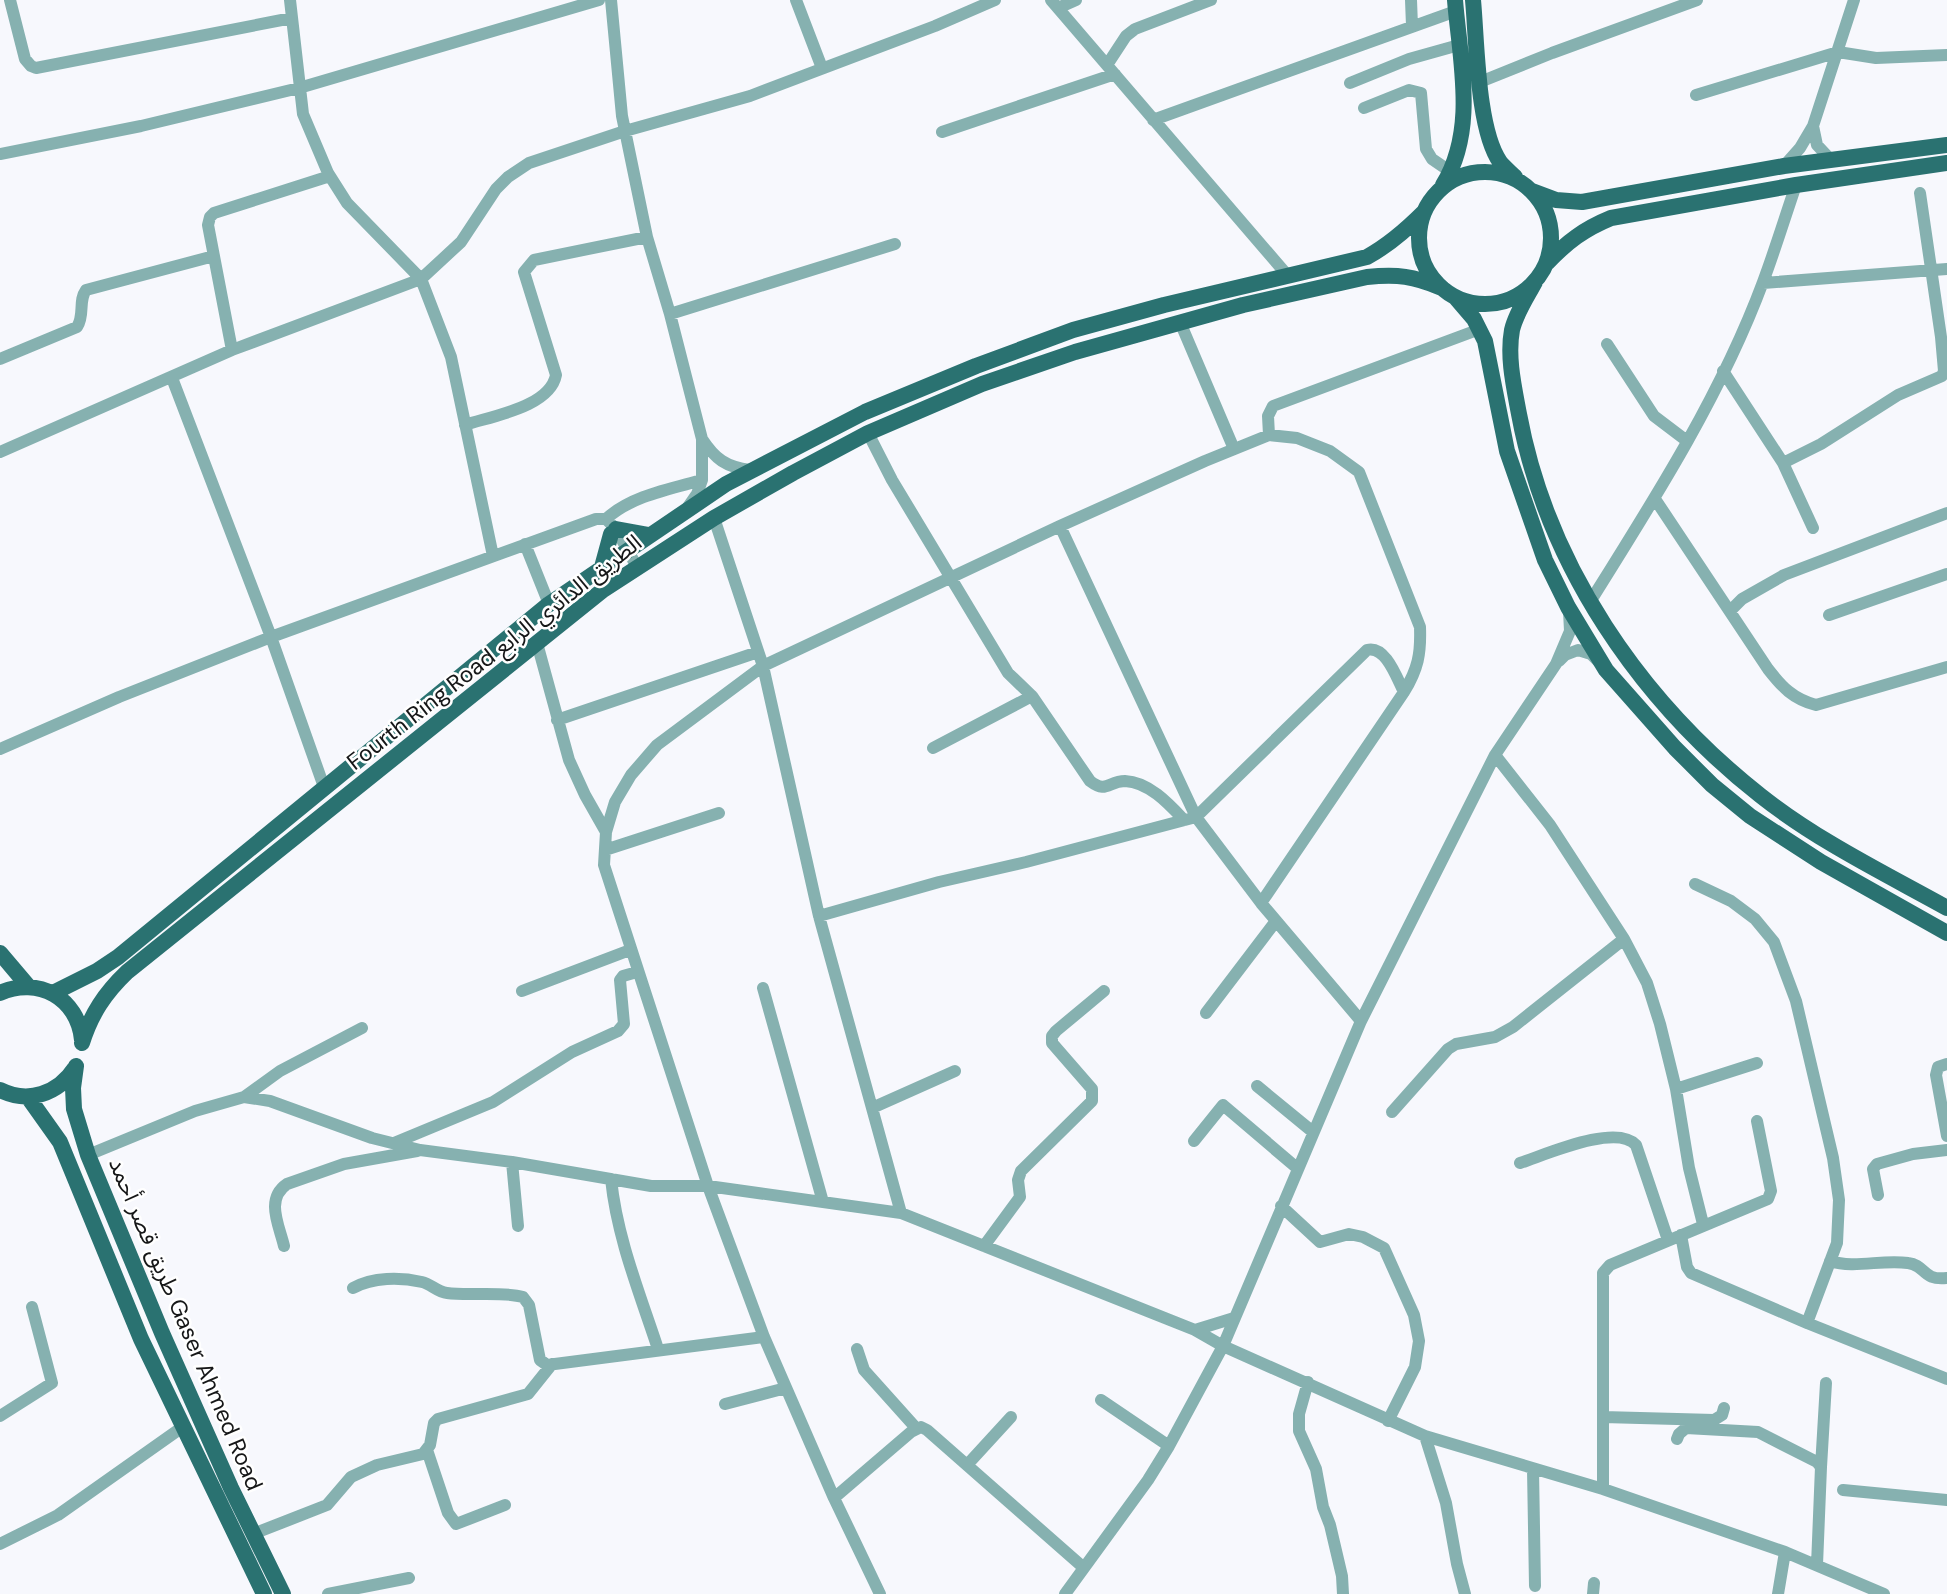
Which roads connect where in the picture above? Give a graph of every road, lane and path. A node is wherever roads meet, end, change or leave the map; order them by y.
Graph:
1 (10, 0) edge
2 (290, 0) edge
3 (599, 0) edge
4 (611, 0) edge
5 (796, 0) edge
6 (995, 0) edge
7 (1076, 0) edge
8 (1211, 0) edge
9 (1410, 0) edge
10 (1473, 0) edge
11 (1697, 0) edge
12 (1854, 0) edge
13 (1055, 4) edge
14 (1455, 6) edge
15 (292, 18) junction
16 (1412, 26) junction
17 (1459, 45) junction
18 (1838, 52) junction
19 (1947, 55) edge
20 (822, 68) junction
21 (1111, 70) junction
22 (1480, 82) junction
23 (1350, 83) dead end
24 (299, 88) junction
25 (1696, 95) dead end
26 (1363, 108) dead end
27 (1153, 120) junction
28 (1813, 126) junction
29 (625, 131) junction
30 (942, 132) dead end
31 (1947, 145) edge
32 (0, 154) edge
33 (1831, 160) junction
34 (1947, 163) edge
35 (1784, 166) junction
36 (1451, 172) junction
37 (330, 176) junction
38 (1796, 185) junction
39 (1526, 186) junction
40 (1441, 188) junction
41 (1920, 193) dead end
42 (1424, 212) junction
43 (646, 237) junction
44 (895, 244) dead end
45 (214, 256) junction
46 (1547, 263) junction
47 (1947, 269) edge
48 (1931, 270) junction
49 (1288, 276) junction
50 (421, 279) junction
51 (1535, 282) junction
52 (1763, 283) junction
53 (1442, 288) junction
54 (1456, 298) junction
55 (670, 314) junction
56 (1180, 322) junction
57 (1480, 329) junction
58 (1944, 335) edge
59 (1607, 344) dead end
60 (232, 350) junction
61 (0, 359) edge
62 (1723, 371) junction
63 (172, 378) junction
64 (1944, 378) edge
65 (465, 425) junction
66 (868, 433) junction
67 (1269, 435) junction
68 (702, 439) junction
69 (1687, 441) junction
70 (1234, 449) junction
71 (0, 452) edge
72 (1783, 463) junction
73 (750, 470) junction
74 (702, 480) junction
75 (1655, 499) junction
76 (687, 509) junction
77 (1947, 513) edge
78 (715, 518) junction
79 (611, 526) junction
80 (1060, 526) junction
81 (1813, 528) dead end
82 (649, 535) junction
83 (525, 544) junction
84 (624, 552) junction
85 (494, 556) junction
86 (601, 567) junction
87 (633, 569) junction
88 (1947, 574) edge
89 (951, 579) junction
90 (1590, 602) junction
91 (549, 604) junction
92 (1568, 607) junction
93 (1730, 611) junction
94 (1829, 615) dead end
95 (271, 637) junction
96 (537, 643) junction
97 (758, 652) junction
98 (1556, 664) junction
99 (762, 666) junction
100 (1947, 667) edge
101 (1606, 670) junction
102 (1405, 692) junction
103 (1032, 696) junction
104 (557, 720) junction
105 (933, 748) dead end
106 (0, 749) edge
107 (1495, 755) junction
108 (324, 787) junction
109 (719, 813) dead end
110 (1190, 818) junction
111 (606, 832) junction
112 (605, 850) junction
113 (1898, 881) junction
114 (1695, 884) dead end
115 (1888, 901) junction
116 (1261, 903) junction
117 (1947, 908) edge
118 (819, 916) junction
119 (1276, 921) junction
120 (1947, 933) edge
121 (1623, 939) junction
122 (630, 950) junction
123 (0, 953) edge
124 (637, 972) junction
125 (28, 986) junction
126 (763, 988) dead end
127 (522, 991) dead end
128 (1104, 991) dead end
129 (0, 993) edge
130 (53, 993) junction
131 (1206, 1013) dead end
132 (1361, 1020) junction
133 (362, 1028) dead end
134 (82, 1043) junction
135 (1757, 1063) dead end
136 (1947, 1064) edge
137 (76, 1066) junction
138 (955, 1071) dead end
139 (1257, 1086) dead end
140 (1676, 1089) junction
141 (1, 1092) edge
142 (28, 1097) junction
143 (244, 1097) junction
144 (872, 1108) junction
145 (1392, 1112) dead end
146 (1757, 1121) dead end
147 (1313, 1132) junction
148 (1947, 1136) edge
149 (1194, 1141) dead end
150 (394, 1143) junction
151 (421, 1150) junction
152 (1947, 1150) edge
153 (88, 1154) junction
154 (513, 1162) junction
155 (1520, 1163) dead end
156 (1297, 1168) junction
157 (611, 1179) junction
158 (708, 1186) junction
159 (1878, 1195) dead end
160 (823, 1202) junction
161 (1281, 1206) junction
162 (901, 1213) junction
163 (1703, 1224) junction
164 (518, 1226) dead end
165 (1681, 1235) junction
166 (1668, 1240) junction
167 (284, 1246) dead end
168 (984, 1246) junction
169 (1830, 1261) junction
170 (1947, 1278) edge
171 (353, 1288) dead end
172 (32, 1307) dead end
173 (1234, 1318) junction
174 (1807, 1324) junction
175 (1195, 1330) junction
176 (764, 1337) junction
177 (1223, 1346) junction
178 (658, 1349) junction
179 (857, 1349) dead end
180 (552, 1364) junction
181 (1947, 1379) edge
182 (1308, 1382) junction
183 (1826, 1382) dead end
184 (786, 1388) junction
185 (1101, 1400) dead end
186 (725, 1404) dead end
187 (1724, 1408) dead end
188 (0, 1416) edge
189 (1011, 1417) dead end
190 (1603, 1417) junction
191 (1388, 1421) junction
192 (184, 1426) junction
193 (916, 1428) junction
194 (1425, 1436) junction
195 (1677, 1439) dead end
196 (1169, 1446) junction
197 (426, 1450) junction
198 (967, 1465) junction
199 (1821, 1467) junction
200 (1533, 1469) junction
201 (1603, 1489) junction
202 (1843, 1490) dead end
203 (834, 1498) junction
204 (1947, 1500) edge
205 (505, 1505) dead end
206 (253, 1534) junction
207 (0, 1544) edge
208 (1785, 1552) junction
209 (1817, 1565) junction
210 (1084, 1568) junction
211 (409, 1578) dead end
212 (1535, 1586) dead end
213 (874, 1592) edge
214 (1068, 1593) edge
215 (264, 1594) edge
216 (283, 1594) edge
217 (328, 1594) edge
218 (1343, 1594) edge
219 (1465, 1594) edge
220 (1778, 1594) edge
221 (1884, 1594) edge

1 - 15 street
2 - 15 street
3 - 24 street
4 - 29 street
5 - 20 street
6 - 20 street
7 - 13 street
8 - 21 street
9 - 16 street
10 - 22 main road
11 - 22 street
12 - 18 street
13 - 21 street
14 - 16 street
14 - 17 main road
15 - 24 street
16 - 27 street
17 - 23 street
17 - 36 main road
18 - 19 street
18 - 25 street
18 - 28 street
20 - 29 street
21 - 27 street
21 - 30 street
22 - 39 main road
24 - 32 street
24 - 37 street
26 - 36 street
27 - 49 street
28 - 33 street
28 - 35 street
29 - 43 street
29 - 50 street
31 - 33 main road
33 - 35 main road
34 - 38 main road
35 - 39 main road
36 - 40 main road
37 - 45 street
37 - 50 street
38 - 46 main road
38 - 52 street
39 - 40 main road
39 - 46 main road
40 - 42 main road
41 - 48 street
42 - 49 main road
42 - 53 main road
43 - 55 street
43 - 65 street
44 - 55 street
45 - 60 street
45 - 61 street
46 - 51 main road
47 - 48 street
48 - 52 street
48 - 58 street
49 - 73 main road
50 - 60 street
50 - 65 street
51 - 54 main road
51 - 90 main road
52 - 62 street
53 - 54 main road
53 - 56 main road, Fourth Ring Road الطريق الدائري الرابع
54 - 57 main road
55 - 68 street
56 - 66 main road, Fourth Ring Road الطريق الدائري الرابع
56 - 70 street
57 - 67 street
57 - 92 main road
58 - 64 street
59 - 69 street
60 - 63 street
62 - 69 street
62 - 72 street
63 - 71 street
63 - 95 street
64 - 72 street
65 - 85 street
66 - 78 main road, Fourth Ring Road الطريق الدائري الرابع
66 - 89 street
67 - 70 street
67 - 102 street
68 - 73 street
68 - 74 street
69 - 75 street
70 - 80 street
72 - 81 street
73 - 76 main road
74 - 76 street
74 - 79 street
75 - 90 street
75 - 93 street
76 - 82 main road
77 - 93 street
78 - 87 main road, Fourth Ring Road الطريق الدائري الرابع
78 - 97 street
79 - 82 main road
79 - 83 street
79 - 84 street
79 - 86 main road
80 - 89 street
80 - 110 street
82 - 84 main road
83 - 85 street
83 - 91 street
84 - 86 main road
84 - 87 street
85 - 95 street
86 - 91 main road
87 - 96 main road, Fourth Ring Road الطريق الدائري الرابع
88 - 94 street
89 - 99 street
89 - 103 street
90 - 113 main road
91 - 108 main road
92 - 98 street
92 - 101 main road
93 - 100 street
95 - 106 street
95 - 108 street
96 - 104 street
96 - 134 main road, Fourth Ring Road الطريق الدائري الرابع
97 - 99 street
97 - 104 street
98 - 101 street
98 - 107 street
99 - 111 street
99 - 118 street
101 - 115 main road
102 - 110 street
102 - 116 street
103 - 105 street
103 - 110 street
104 - 111 street
107 - 121 street
107 - 132 street
108 - 130 main road
109 - 112 street
110 - 116 street
110 - 118 street
111 - 112 street
112 - 122 street
113 - 115 main road
113 - 117 main road
114 - 169 street
115 - 120 main road
116 - 119 street
118 - 144 street
119 - 131 street
119 - 132 street
121 - 140 street
121 - 145 street
122 - 124 street
122 - 127 street
123 - 125 main road
124 - 150 street
124 - 158 street
125 - 129 main road
125 - 130 main road
126 - 160 street
128 - 168 street
130 - 134 main road
132 - 147 street
133 - 143 street
134 - 137 main road, Fourth Ring Road الطريق الدائري الرابع
135 - 140 street
136 - 148 street
137 - 142 main road
137 - 153 main road, طريق قصر أحمد Gaser Ahmed Road
138 - 144 street
139 - 147 street
140 - 163 street
141 - 142 main road
142 - 192 main road, طريق قصر أحمد Gaser Ahmed Road
143 - 150 street
143 - 153 street
144 - 162 street
146 - 163 street
147 - 156 street
149 - 156 street
150 - 151 street
151 - 154 street
151 - 167 street
152 - 159 street
153 - 206 main road, طريق قصر أحمد Gaser Ahmed Road
154 - 157 street
154 - 164 street
155 - 166 street
156 - 161 street
157 - 158 street
157 - 178 street
158 - 160 street
158 - 176 street
160 - 162 street
161 - 173 street
161 - 191 street
162 - 168 street
163 - 165 street
165 - 166 street
165 - 174 street
166 - 190 street
168 - 175 street
169 - 170 street
169 - 174 street
171 - 180 street
172 - 188 street
173 - 175 street
173 - 177 street
174 - 181 street
175 - 177 street
176 - 178 street
176 - 184 street
177 - 182 street
177 - 196 street
178 - 180 street
179 - 193 street
180 - 197 street
182 - 191 street
182 - 218 street
183 - 199 street
184 - 186 street
184 - 203 street
185 - 196 street
187 - 190 street
189 - 198 street
190 - 201 street
191 - 194 street
192 - 207 street
192 - 215 main road, طريق قصر أحمد Gaser Ahmed Road
193 - 198 street
193 - 203 street
194 - 200 street
194 - 219 street
195 - 199 street
196 - 210 street
197 - 205 street
197 - 206 street
198 - 210 street
199 - 209 street
200 - 201 street
200 - 212 street
201 - 208 street
202 - 204 street
203 - 213 street
206 - 216 main road, طريق قصر أحمد Gaser Ahmed Road
208 - 209 street
208 - 220 street
209 - 221 street
210 - 214 street
211 - 217 street

